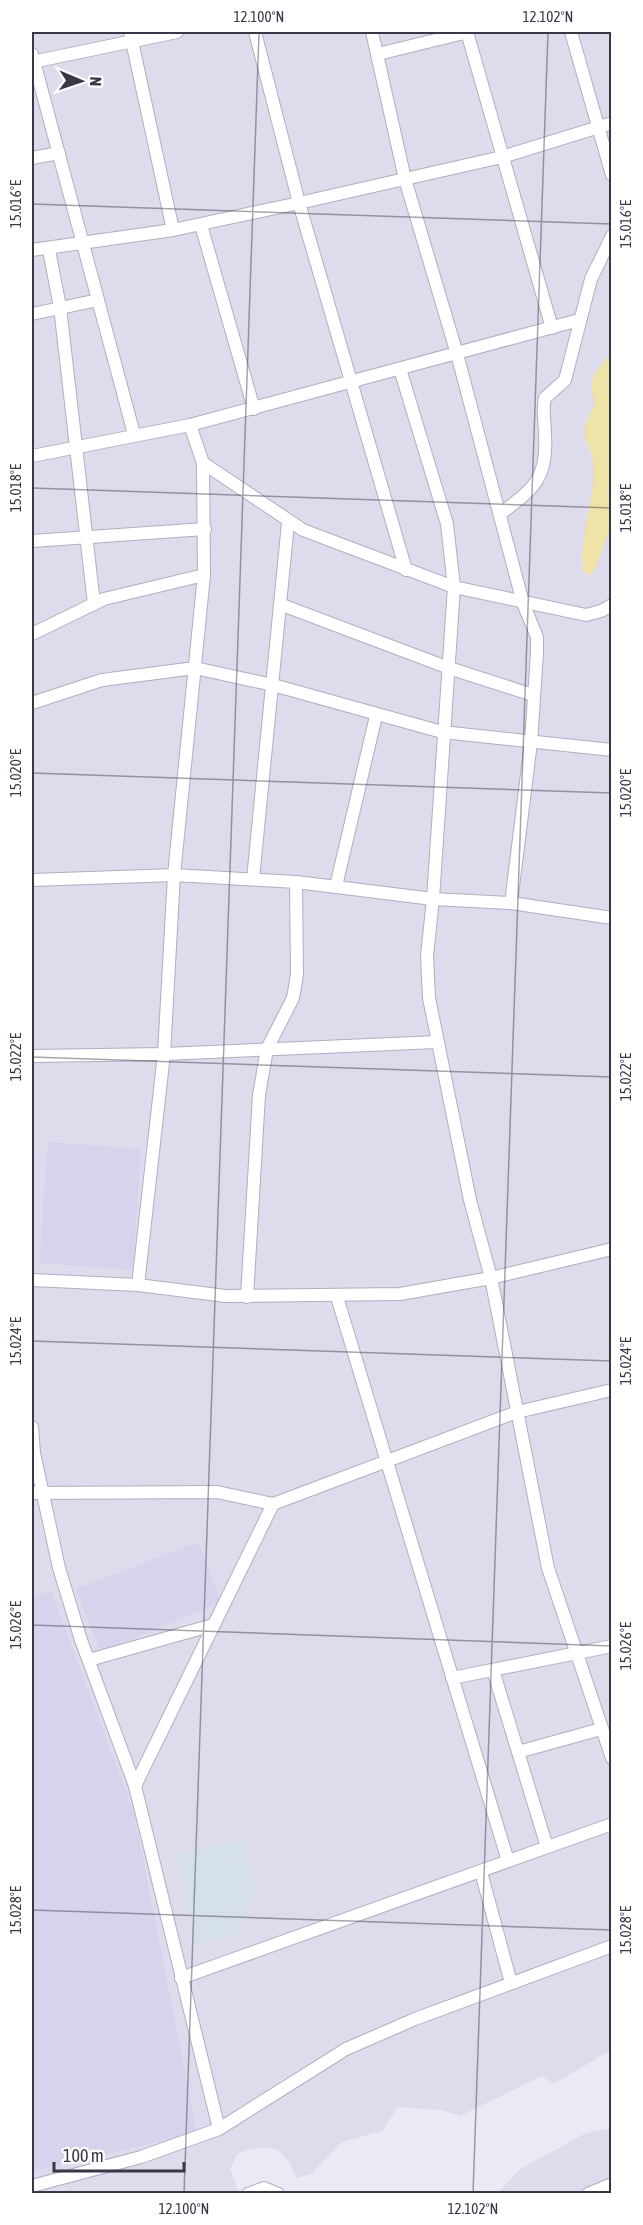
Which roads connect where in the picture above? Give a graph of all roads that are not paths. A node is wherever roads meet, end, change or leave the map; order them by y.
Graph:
1 (177, 32) edge
2 (255, 32) edge
3 (372, 32) edge
4 (467, 32) edge
5 (571, 32) edge
6 (131, 37) edge
7 (378, 54) junction
8 (32, 59) edge
9 (612, 123) edge
10 (597, 127) junction
11 (59, 153) junction
12 (502, 158) junction
13 (32, 159) edge
14 (612, 175) edge
15 (405, 178) junction
16 (299, 203) junction
17 (201, 225) junction
18 (173, 230) junction
19 (612, 236) edge
20 (82, 245) junction
21 (49, 249) junction
22 (32, 250) edge
23 (98, 300) junction
24 (60, 307) junction
25 (32, 314) edge
26 (579, 320) junction
27 (552, 328) junction
28 (457, 354) junction
29 (400, 369) junction
30 (353, 383) junction
31 (254, 409) junction
32 (190, 425) junction
33 (134, 434) junction
34 (77, 446) junction
35 (32, 456) edge
36 (203, 463) junction
37 (500, 514) junction
38 (288, 523) junction
39 (205, 529) junction
40 (86, 536) junction
41 (32, 541) edge
42 (406, 570) junction
43 (204, 575) junction
44 (454, 587) junction
45 (523, 603) junction
46 (94, 604) junction
47 (282, 605) junction
48 (612, 605) edge
49 (32, 634) edge
50 (449, 668) junction
51 (195, 669) junction
52 (273, 685) junction
53 (533, 695) junction
54 (32, 703) edge
55 (376, 716) junction
56 (442, 732) junction
57 (531, 742) junction
58 (612, 750) edge
59 (174, 875) junction
60 (254, 879) junction
61 (32, 880) edge
62 (296, 882) junction
63 (336, 886) junction
64 (433, 899) junction
65 (511, 903) junction
66 (612, 918) edge
67 (436, 1042) junction
68 (267, 1049) junction
69 (164, 1054) junction
70 (32, 1056) edge
71 (612, 1249) edge
72 (491, 1278) junction
73 (32, 1280) edge
74 (138, 1285) junction
75 (248, 1297) junction
76 (337, 1297) junction
77 (612, 1390) edge
78 (517, 1412) junction
79 (32, 1427) edge
80 (386, 1460) junction
81 (38, 1493) edge
82 (273, 1504) junction
83 (213, 1624) junction
84 (612, 1646) edge
85 (578, 1653) junction
86 (89, 1660) junction
87 (493, 1670) junction
88 (452, 1678) junction
89 (605, 1731) edge
90 (518, 1752) junction
91 (612, 1758) edge
92 (135, 1786) junction
93 (612, 1824) edge
94 (547, 1847) junction
95 (508, 1861) junction
96 (481, 1872) junction
97 (612, 1946) edge
98 (182, 1978) junction
99 (511, 1983) junction
100 (219, 2129) junction
101 (612, 2184) edge
102 (32, 2186) edge
103 (248, 2193) edge
104 (278, 2193) edge
105 (588, 2193) edge

1 - 6 street
2 - 16 street
3 - 7 street
4 - 7 street
4 - 12 street
5 - 10 street
6 - 8 street
6 - 18 street
7 - 15 street
8 - 11 street
9 - 10 street
10 - 12 street
10 - 14 street
11 - 13 street
11 - 20 street
12 - 15 street
12 - 27 street
15 - 16 street
15 - 28 street
16 - 17 street
16 - 30 street
17 - 18 street
17 - 31 street
18 - 20 street
19 - 26 street
20 - 21 street
20 - 23 street
21 - 22 street
21 - 24 street
23 - 24 street
23 - 33 street
24 - 25 street
24 - 34 street
26 - 27 street
26 - 37 street
27 - 28 street
28 - 29 street
28 - 37 street
29 - 30 street
29 - 44 street
30 - 31 street
30 - 42 street
31 - 32 street
32 - 33 street
32 - 36 street
33 - 34 street
34 - 35 street
34 - 40 street
36 - 38 street
36 - 39 street
37 - 45 street
38 - 42 street
38 - 47 street
39 - 40 street
39 - 43 street
40 - 41 street
40 - 46 street
42 - 44 street
43 - 46 street
43 - 51 street
44 - 45 street
44 - 50 street
45 - 48 street
45 - 53 street
46 - 49 street
47 - 50 street
47 - 52 street
50 - 53 street
50 - 56 street
51 - 52 street
51 - 54 street
51 - 59 street
52 - 55 street
52 - 60 street
53 - 57 street
55 - 56 street
55 - 63 street
56 - 57 street
56 - 64 street
57 - 58 street
57 - 65 street
59 - 60 street
59 - 61 street
59 - 69 street
60 - 62 street
62 - 63 street
62 - 68 street
63 - 64 street
64 - 65 street
64 - 67 street
65 - 66 street
67 - 68 street
67 - 72 street
68 - 69 street
68 - 75 street
69 - 70 street
69 - 74 street
71 - 72 street
72 - 76 street
72 - 78 street
73 - 74 street
74 - 75 street
75 - 76 street
76 - 80 street
77 - 78 street
78 - 80 street
78 - 85 street
79 - 81 street
80 - 82 street
80 - 88 street
81 - 82 street
81 - 86 street
82 - 83 street
83 - 86 street
83 - 92 street
84 - 85 street
85 - 87 street
85 - 89 street
86 - 92 street
87 - 88 street
87 - 90 street
88 - 95 street
89 - 90 street
89 - 91 street
90 - 94 street
92 - 98 street
93 - 94 street
94 - 95 street
95 - 96 street
96 - 98 street
96 - 99 street
97 - 99 street
98 - 100 street
99 - 100 street
100 - 102 street
101 - 105 street
103 - 104 street

